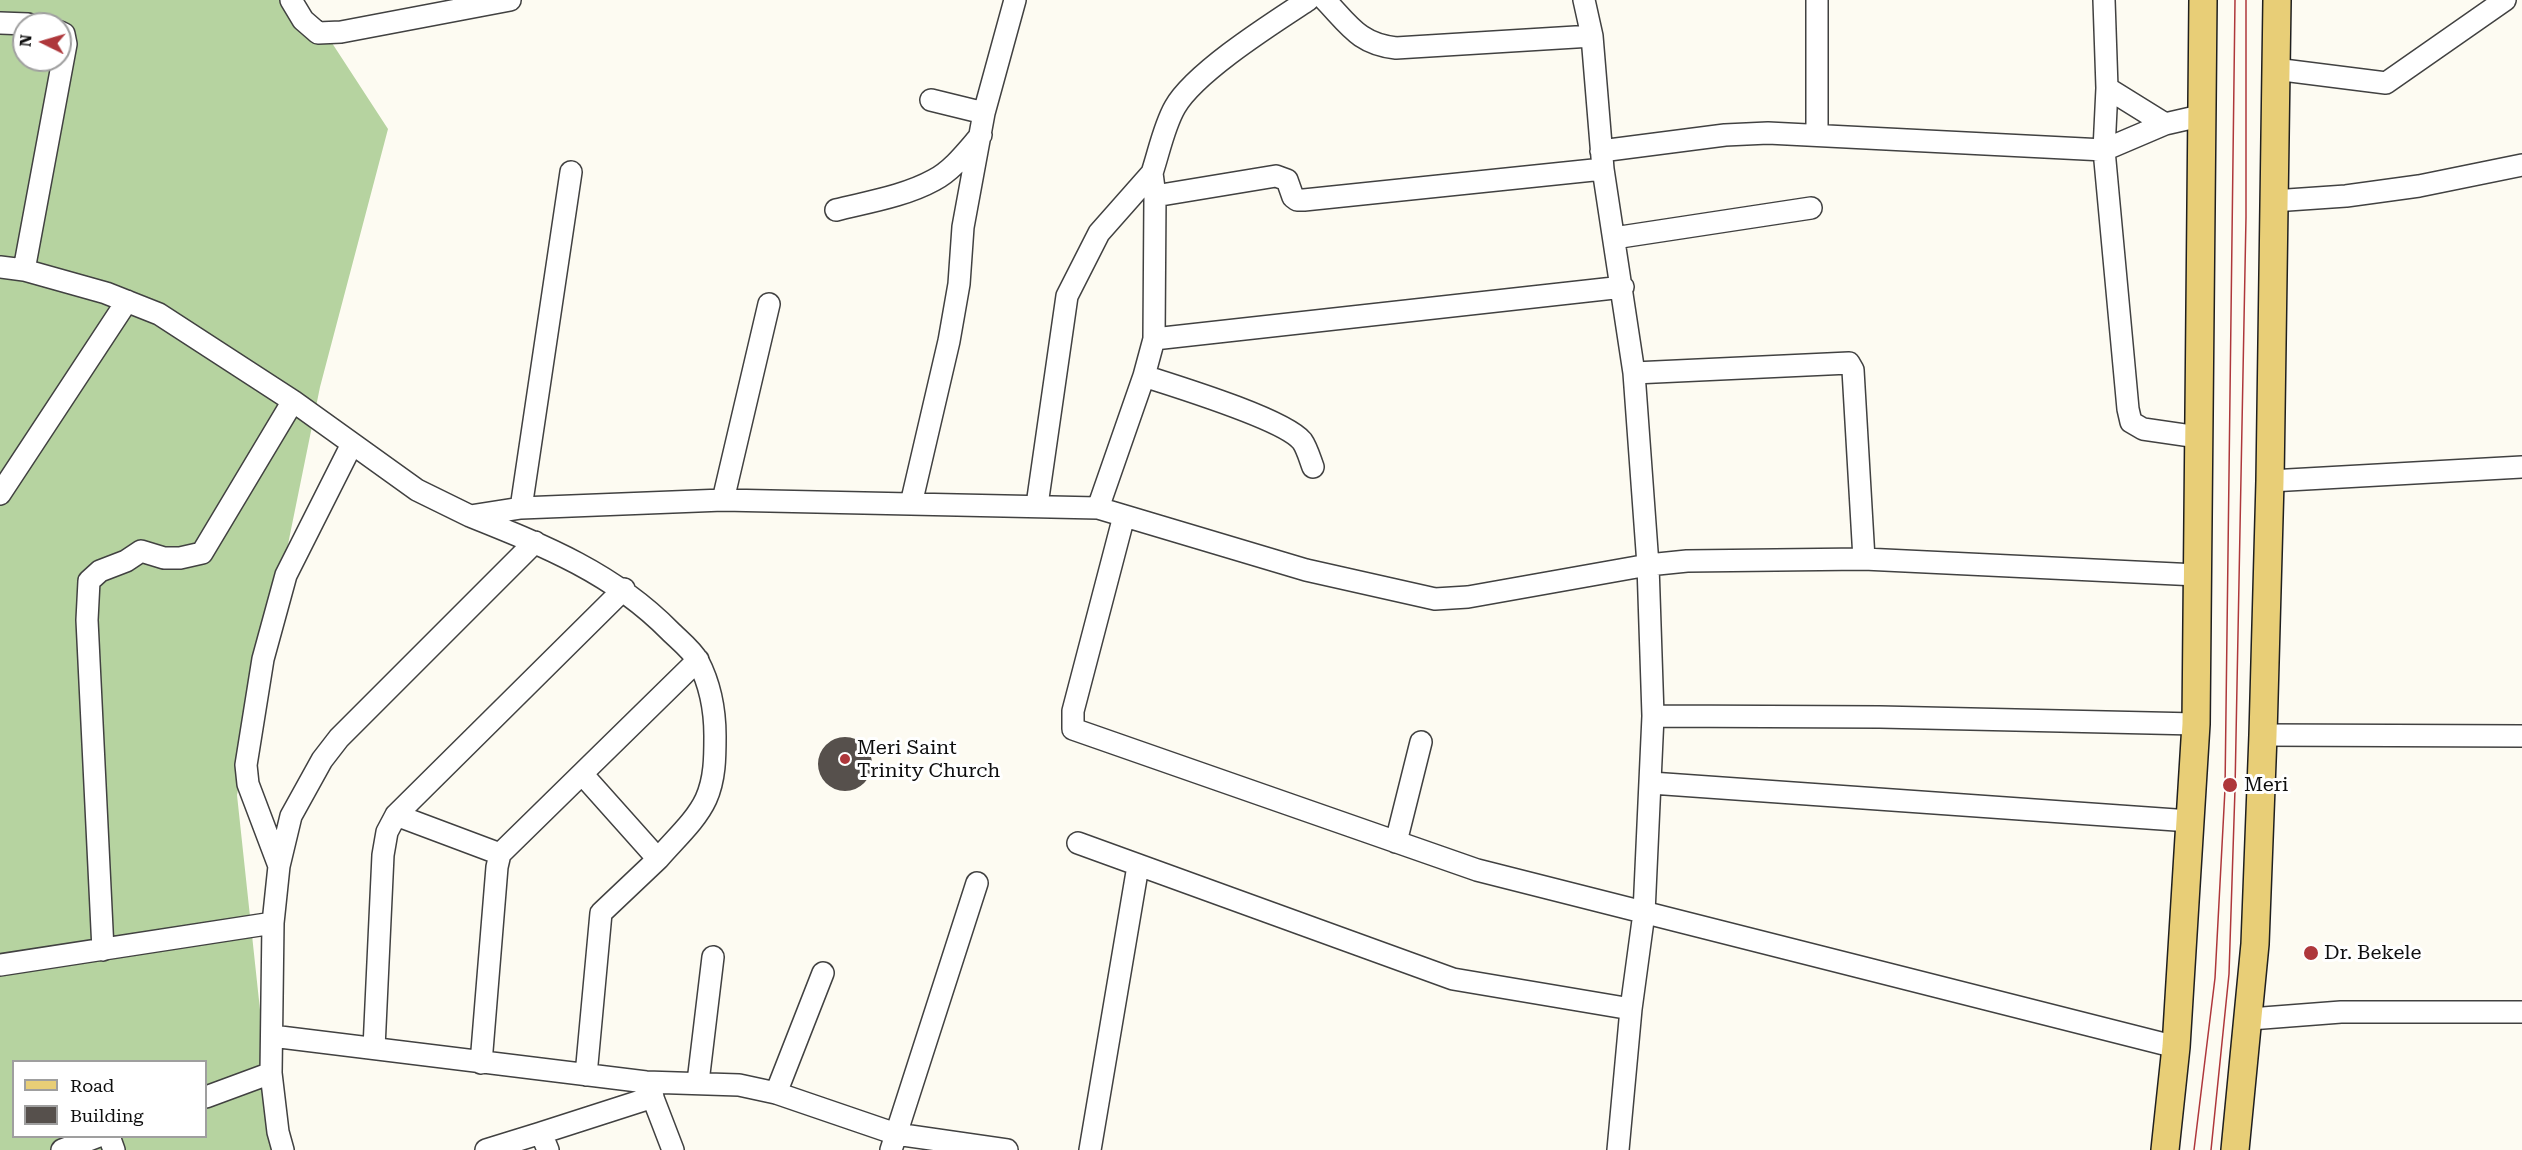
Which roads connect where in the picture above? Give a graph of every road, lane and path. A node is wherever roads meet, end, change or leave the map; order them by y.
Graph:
1 (291, 0) edge
2 (510, 0) edge
3 (1015, 0) edge
4 (1308, 0) edge
5 (1325, 0) edge
6 (1584, 0) edge
7 (1817, 0) edge
8 (2104, 0) edge
9 (2203, 0) edge
10 (2277, 0) edge
11 (2505, 0) edge
12 (1592, 36) junction
13 (2275, 69) junction
14 (61, 72) edge
15 (2107, 88) junction
16 (931, 100) dead end
17 (984, 113) junction
18 (2200, 116) junction
19 (2165, 124) junction
20 (1817, 134) junction
21 (981, 135) junction
22 (2104, 150) junction
23 (1602, 160) junction
24 (2522, 165) edge
25 (571, 172) dead end
26 (1152, 173) junction
27 (1155, 196) junction
28 (2273, 201) junction
29 (1811, 208) dead end
30 (836, 210) dead end
31 (1614, 238) junction
32 (0, 267) edge
33 (24, 270) junction
34 (1623, 287) junction
35 (127, 301) junction
36 (769, 304) dead end
37 (1154, 339) junction
38 (1634, 373) junction
39 (1144, 376) junction
40 (293, 401) junction
41 (2198, 437) junction
42 (352, 444) junction
43 (1313, 467) dead end
44 (2522, 467) edge
45 (2270, 481) junction
46 (0, 494) edge
47 (723, 500) junction
48 (911, 504) junction
49 (1037, 505) junction
50 (521, 508) junction
51 (1098, 508) junction
52 (470, 516) junction
53 (1124, 516) junction
54 (535, 542) junction
55 (1864, 559) junction
56 (1648, 565) junction
57 (2197, 574) junction
58 (624, 589) junction
59 (698, 660) junction
60 (1653, 716) junction
61 (2196, 724) junction
62 (2263, 735) junction
63 (2522, 736) edge
64 (1421, 742) dead end
65 (583, 775) junction
66 (1651, 783) junction
67 (396, 815) junction
68 (2190, 821) junction
69 (1396, 842) junction
70 (1078, 843) dead end
71 (501, 854) junction
72 (658, 859) junction
73 (279, 866) junction
74 (1138, 866) junction
75 (977, 884) dead end
76 (1644, 913) junction
77 (273, 923) junction
78 (103, 950) junction
79 (713, 957) dead end
80 (0, 965) edge
81 (823, 973) dead end
82 (1630, 1009) junction
83 (2522, 1012) edge
84 (2250, 1018) junction
85 (272, 1036) junction
86 (2176, 1047) junction
87 (374, 1048) junction
88 (481, 1062) junction
89 (271, 1073) junction
90 (586, 1075) junction
91 (698, 1082) junction
92 (650, 1090) junction
93 (776, 1093) junction
94 (207, 1097) edge
95 (96, 1138) edge
96 (544, 1142) edge
97 (894, 1142) edge
98 (62, 1150) edge
99 (283, 1150) edge
100 (486, 1150) edge
101 (673, 1150) edge
102 (1007, 1150) edge
103 (1090, 1150) edge
104 (1618, 1150) edge
105 (2165, 1150) edge
106 (2235, 1150) edge

1 - 2 street
3 - 17 street
4 - 26 street
5 - 12 street
6 - 12 street
7 - 20 street
8 - 15 street
9 - 18 main road
10 - 13 main road
11 - 13 street
12 - 23 street
13 - 28 main road
14 - 33 street
15 - 19 street
15 - 22 street
16 - 17 street
17 - 21 street
18 - 19 street
18 - 41 main road
19 - 22 street
20 - 22 street
20 - 23 street
21 - 30 street
21 - 48 street
22 - 41 street
23 - 27 street
23 - 31 street
24 - 28 street
25 - 50 street
26 - 27 street
26 - 49 street
27 - 37 street
28 - 45 main road
29 - 31 street
31 - 34 street
32 - 33 street
33 - 35 street
34 - 37 street
34 - 38 street
35 - 40 street
35 - 46 street
36 - 47 street
37 - 39 street
38 - 55 street
38 - 56 street
39 - 43 street
39 - 51 street
40 - 42 street
40 - 78 street
41 - 57 main road
42 - 52 street
42 - 73 street
44 - 45 street
45 - 62 main road
47 - 48 street
47 - 50 street
48 - 49 street
49 - 51 street
50 - 52 street
51 - 53 street
52 - 54 street
53 - 56 street
53 - 69 street
54 - 58 street
54 - 73 street
55 - 56 street
55 - 57 street
56 - 60 street
57 - 61 main road
58 - 59 street
58 - 67 street
59 - 65 street
59 - 72 street
60 - 61 street
60 - 66 street
61 - 68 main road
62 - 63 street
62 - 84 main road
64 - 69 street
65 - 71 street
65 - 72 street
66 - 68 street
66 - 76 street
67 - 71 street
67 - 87 street
68 - 86 main road
69 - 76 street
70 - 74 street
71 - 88 street
72 - 90 street
73 - 77 street
74 - 82 street
74 - 103 street
75 - 97 street
76 - 82 street
76 - 86 street
77 - 78 street
77 - 85 street
78 - 80 street
79 - 91 street
81 - 93 street
82 - 104 street
83 - 84 street
84 - 106 main road
85 - 87 street
85 - 89 street
86 - 105 main road
87 - 88 street
88 - 90 street
89 - 94 street
89 - 99 street
90 - 92 street
91 - 92 street
91 - 93 street
92 - 96 street
92 - 101 street
93 - 97 street
95 - 98 street
96 - 100 street
97 - 102 street

